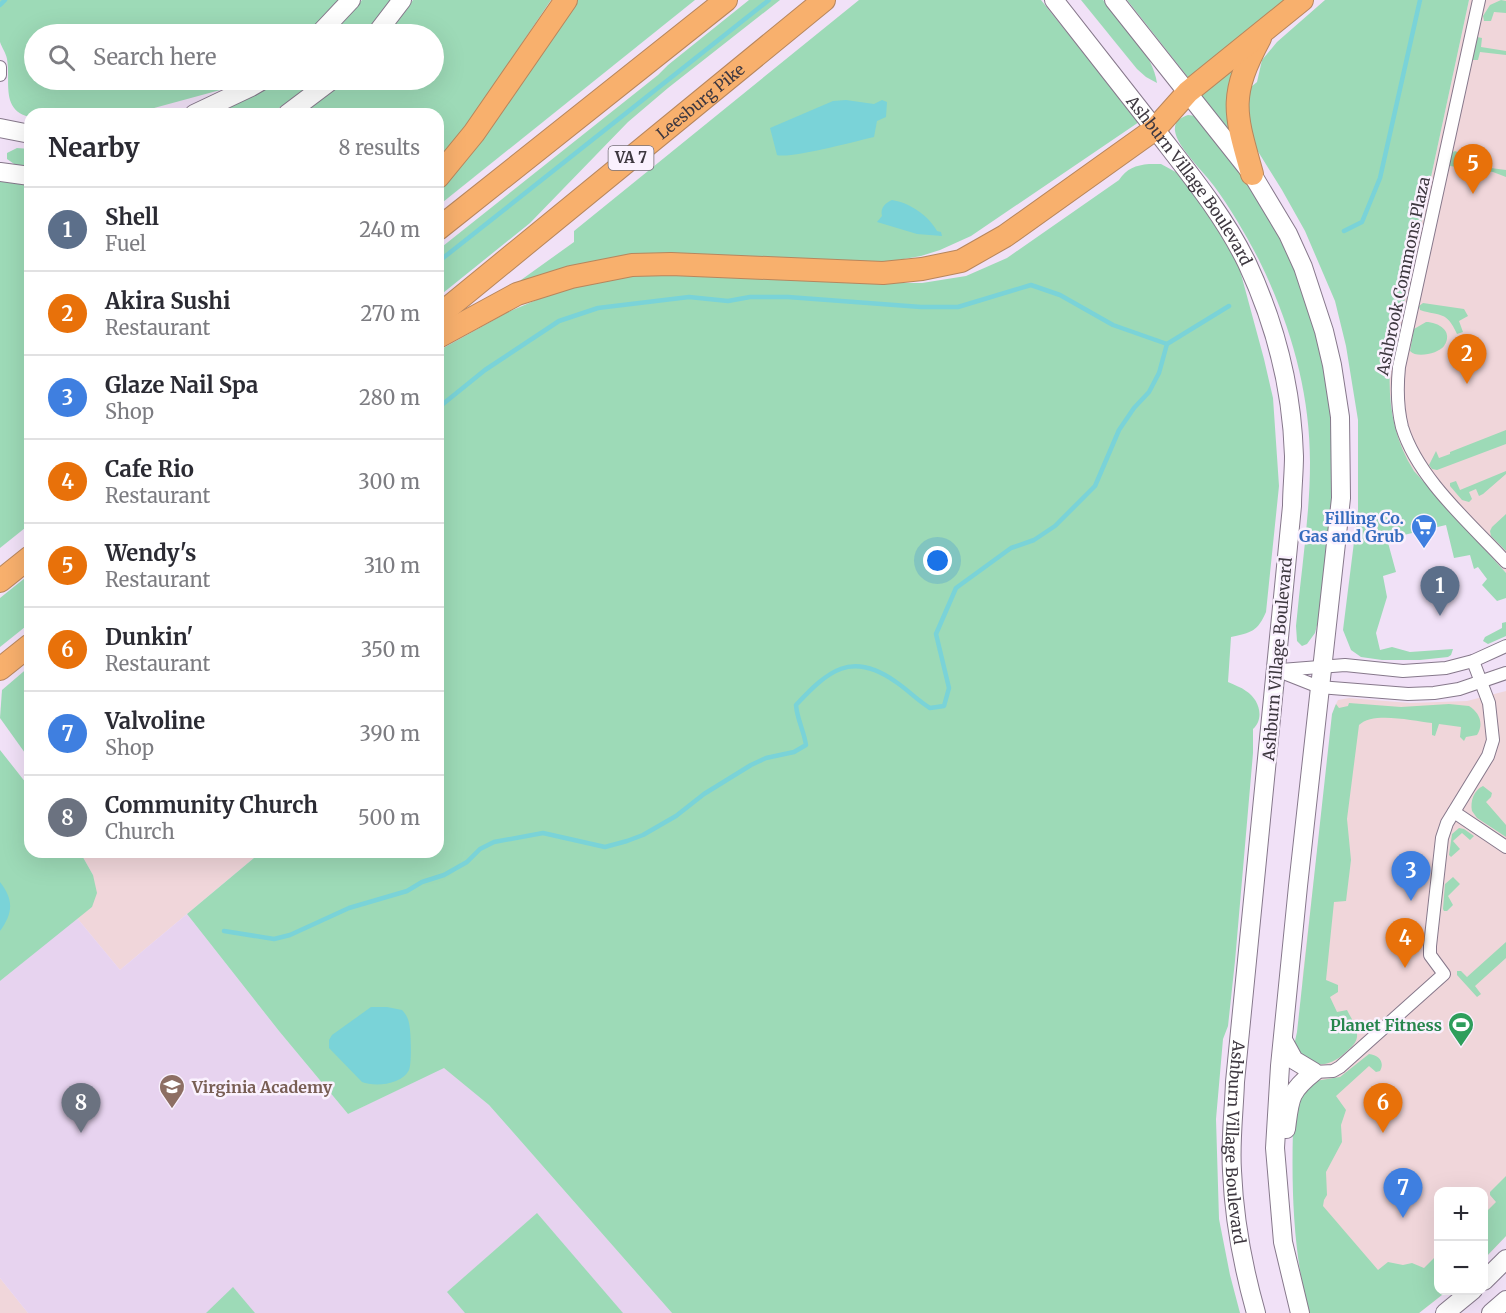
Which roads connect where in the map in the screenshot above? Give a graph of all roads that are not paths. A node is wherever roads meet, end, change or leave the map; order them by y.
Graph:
1 (351, 0) edge
2 (402, 0) edge
3 (566, 0) edge
4 (726, 0) edge
5 (824, 0) edge
6 (1054, 0) edge
7 (1114, 0) edge
8 (1302, 0) edge
9 (1479, 0) edge
10 (328, 24) edge
11 (384, 24) edge
12 (1264, 31) junction
13 (0, 67) edge
14 (0, 75) edge
15 (245, 90) edge
16 (319, 90) edge
17 (1188, 92) junction
18 (207, 108) edge
19 (295, 108) edge
20 (0, 128) edge
21 (1155, 129) junction
22 (24, 133) edge
23 (444, 170) edge
24 (0, 172) edge
25 (1252, 174) junction
26 (24, 175) edge
27 (444, 225) edge
28 (444, 311) edge
29 (444, 334) edge
30 (24, 562) edge
31 (1506, 562) edge
32 (0, 581) edge
33 (1506, 646) edge
34 (24, 650) edge
35 (1473, 661) junction
36 (1322, 665) junction
37 (0, 669) edge
38 (1276, 670) junction
39 (1506, 673) edge
40 (1481, 682) junction
41 (1319, 687) junction
42 (1454, 812) junction
43 (1506, 847) edge
44 (1283, 1040) junction
45 (1314, 1072) junction
46 (1276, 1180) junction
47 (1506, 1259) edge
48 (1488, 1277) edge
49 (1467, 1295) edge
50 (1506, 1300) edge
51 (1256, 1313) edge
52 (1300, 1313) edge
53 (1445, 1313) edge
54 (1491, 1313) edge

1 - 10 main road
2 - 11 main road
3 - 23 highway
4 - 27 highway
5 - 28 highway, Leesburg Pike / VA 7
6 - 21 main road, Ashburn Village Boulevard
7 - 17 main road, Ashburn Village Boulevard
8 - 12 highway
9 - 31 street, Ashbrook Commons Plaza
12 - 17 highway
12 - 25 highway
13 - 14 street
15 - 18 main road
16 - 19 main road
17 - 21 highway
17 - 25 main road, Ashburn Village Boulevard
20 - 22 main road
21 - 29 highway
21 - 38 main road, Ashburn Village Boulevard
24 - 26 main road
25 - 36 main road, Ashburn Village Boulevard
30 - 32 highway
33 - 35 street
34 - 37 highway
35 - 36 street
35 - 40 street
36 - 38 street
36 - 41 main road, Ashburn Village Boulevard
38 - 41 street
38 - 51 main road, Ashburn Village Boulevard
39 - 40 street
40 - 41 street
40 - 42 street
41 - 44 main road, Ashburn Village Boulevard
42 - 43 street
42 - 45 street
44 - 45 main road
44 - 46 main road, Ashburn Village Boulevard
45 - 46 main road
46 - 52 main road, Ashburn Village Boulevard
47 - 48 main road
49 - 53 main road
50 - 54 main road

